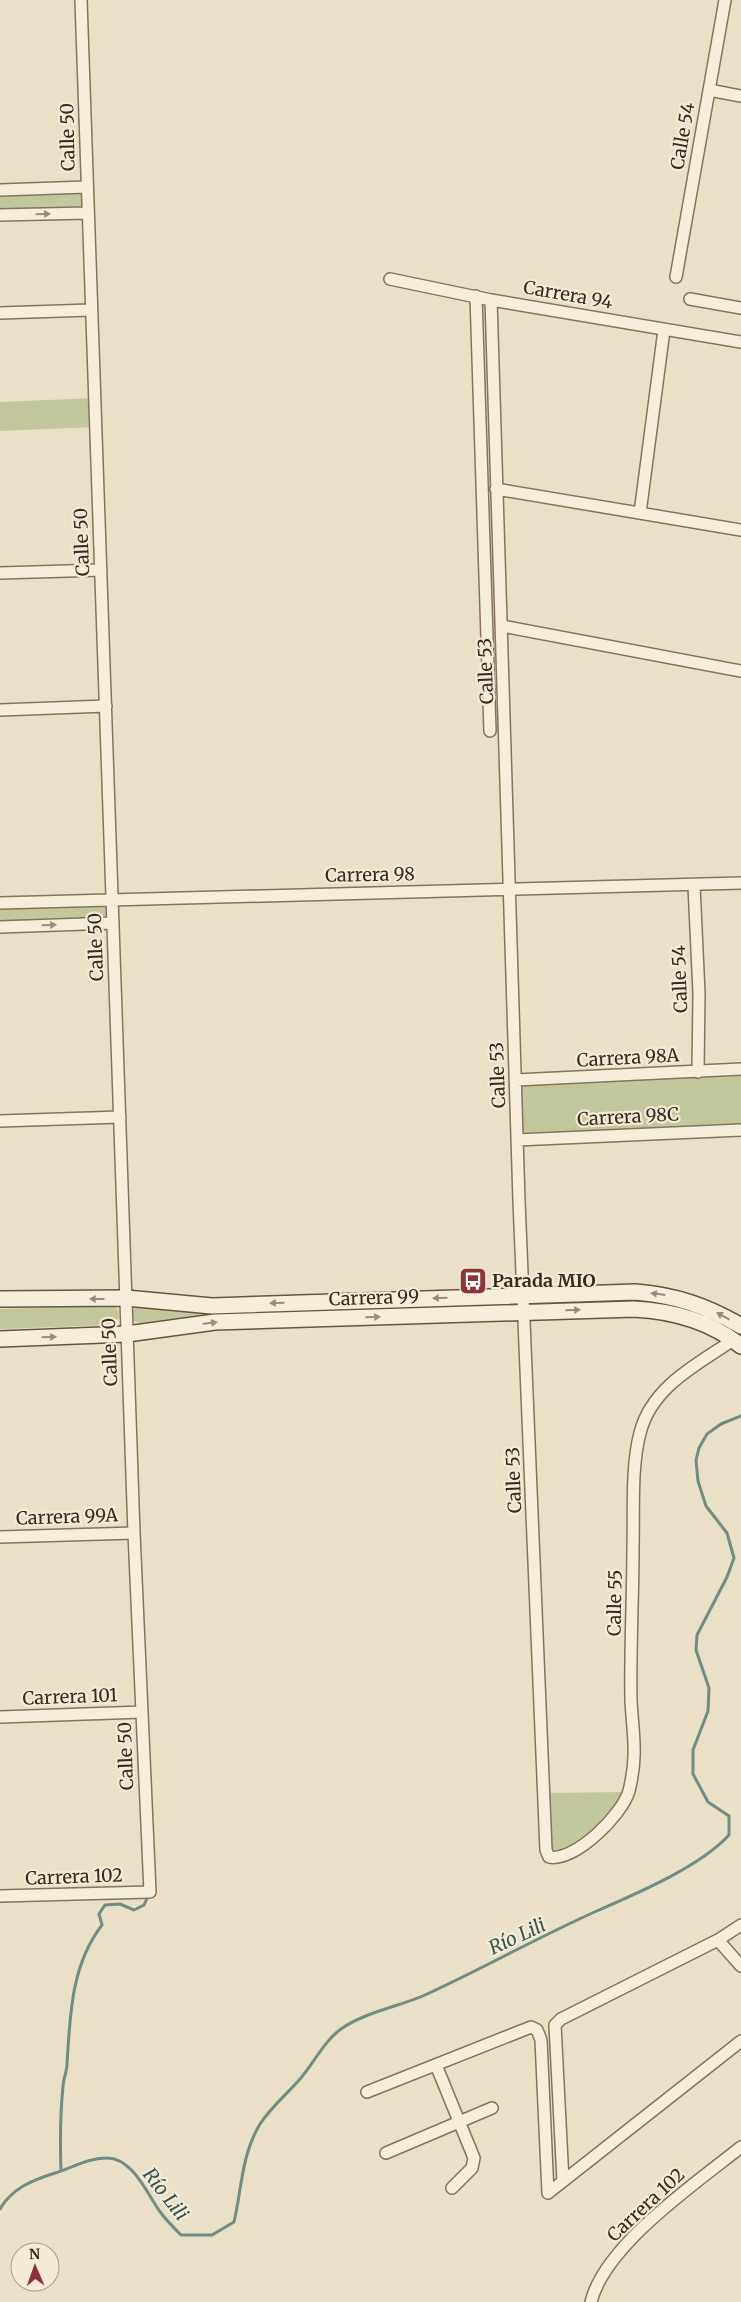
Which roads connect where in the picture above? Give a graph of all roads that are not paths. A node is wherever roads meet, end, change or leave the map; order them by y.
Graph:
1 (81, 0) edge
2 (726, 0) edge
3 (709, 90) junction
4 (741, 96) edge
5 (86, 187) junction
6 (0, 190) edge
7 (87, 212) junction
8 (0, 215) edge
9 (676, 277) dead end
10 (390, 279) dead end
11 (476, 296) junction
12 (690, 299) dead end
13 (491, 300) junction
14 (741, 308) edge
15 (91, 310) junction
16 (0, 313) edge
17 (664, 330) junction
18 (741, 342) edge
19 (496, 489) junction
20 (640, 513) junction
21 (741, 530) edge
22 (101, 570) junction
23 (0, 573) edge
24 (502, 626) junction
25 (741, 671) edge
26 (106, 706) junction
27 (0, 710) edge
28 (490, 732) dead end
29 (741, 883) edge
30 (694, 886) junction
31 (510, 889) junction
32 (112, 899) junction
33 (0, 904) edge
34 (113, 923) junction
35 (0, 927) edge
36 (741, 1069) edge
37 (698, 1072) junction
38 (516, 1080) junction
39 (120, 1117) junction
40 (0, 1121) edge
41 (741, 1130) edge
42 (518, 1140) junction
43 (523, 1295) junction
44 (126, 1298) junction
45 (0, 1299) edge
46 (524, 1312) junction
47 (127, 1334) junction
48 (738, 1337) edge
49 (0, 1339) edge
50 (134, 1533) junction
51 (0, 1537) edge
52 (142, 1712) junction
53 (0, 1717) edge
54 (546, 1850) joint
55 (150, 1892) joint
56 (0, 1896) edge
57 (741, 1925) edge
58 (718, 1940) junction
59 (741, 1966) edge
60 (741, 2041) edge
61 (436, 2065) junction
62 (367, 2092) dead end
63 (492, 2108) dead end
64 (459, 2122) junction
65 (741, 2147) edge
66 (386, 2153) dead end
67 (563, 2181) junction
68 (452, 2188) dead end
69 (591, 2302) edge

1 - 5 street, Calle 50
2 - 3 street, Calle 54
3 - 4 street
3 - 9 street, Calle 54
5 - 6 street
5 - 7 street, Calle 50
8 -> 7 street
7 - 15 street, Calle 50
10 - 11 street, Carrera 94
11 - 13 street, Carrera 94
11 - 28 street, Calle 53
12 - 14 street
13 - 17 street, Carrera 94
13 - 19 street, Calle 53
15 - 16 street
15 - 22 street, Calle 50
17 - 18 street, Carrera 94
17 - 20 street
19 - 20 street
19 - 24 street, Calle 53
20 - 21 street
22 - 23 street
22 - 26 street, Calle 50
24 - 25 street
24 - 31 street, Calle 53
26 - 27 street
26 - 32 street, Calle 50
29 - 30 street, Carrera 98
30 - 31 street, Carrera 98
30 - 37 street, Calle 54
31 - 32 street, Carrera 98
31 - 38 street, Calle 53
32 - 33 street, Carrera 98
32 - 34 street, Calle 50
35 -> 34 street
34 - 39 street, Calle 50
36 - 37 street, Carrera 98A
37 - 38 street, Carrera 98A
38 - 42 street, Calle 53
39 - 40 street
39 - 44 street, Calle 50
41 - 42 street, Carrera 98C
42 - 43 street, Calle 53
43 -> 44 street, Carrera 99
43 - 46 street, Calle 53
48 -> 43 street, Carrera 99
44 -> 45 street, Carrera 99
44 - 47 street, Calle 50
47 -> 46 street, Carrera 99
46 -> 48 street, Carrera 99
46 - 54 street, Calle 53
49 -> 47 street, Carrera 99
47 - 50 street, Calle 50
48 - 54 street, Calle 55
50 - 51 street, Carrera 99A
50 - 52 street, Calle 50
52 - 53 street, Carrera 101
52 - 55 street, Calle 50
55 - 56 street, Carrera 102
57 - 58 street
58 - 59 street
58 - 67 street
60 - 67 street
61 - 62 street
61 - 64 street
61 - 67 street
63 - 64 street
64 - 66 street
64 - 68 street
65 - 69 street, Carrera 102

